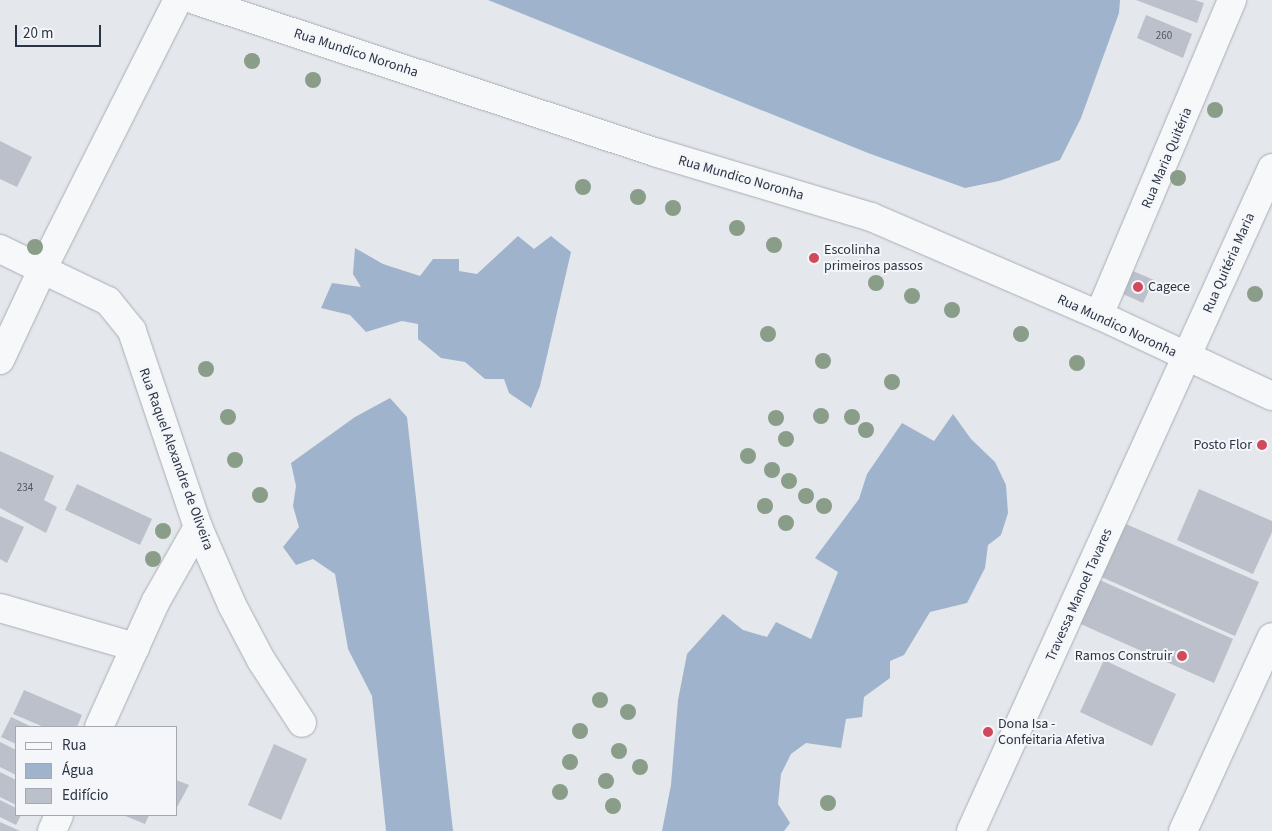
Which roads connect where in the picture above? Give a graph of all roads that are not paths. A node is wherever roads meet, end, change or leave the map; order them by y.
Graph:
1 (178, 0) edge
2 (195, 0) edge
3 (1232, 0) edge
4 (1272, 168) edge
5 (0, 249) edge
6 (42, 268) junction
7 (1099, 315) junction
8 (1186, 358) junction
9 (0, 360) edge
10 (1272, 396) edge
11 (198, 527) junction
12 (0, 608) edge
13 (1272, 637) edge
14 (135, 647) junction
15 (302, 723) dead end
16 (99, 726) edge
17 (59, 816) edge
18 (52, 831) edge
19 (971, 831) edge
20 (1183, 831) edge

1 - 6 street
2 - 7 street, Rua Mundico Noronha
3 - 7 street, Rua Maria Quitéria
4 - 8 street, Rua Quitéria Maria
5 - 6 street, Rua Raquel Alexandre de Oliveira
6 - 9 street
6 - 11 street, Rua Raquel Alexandre de Oliveira
7 - 8 street, Rua Mundico Noronha
8 - 10 street, Rua Mundico Noronha
8 - 19 street, Travessa Manoel Tavares
11 - 14 street
11 - 15 street, Rua Raquel Alexandre de Oliveira
12 - 14 street
13 - 20 street
14 - 16 street
17 - 18 street

